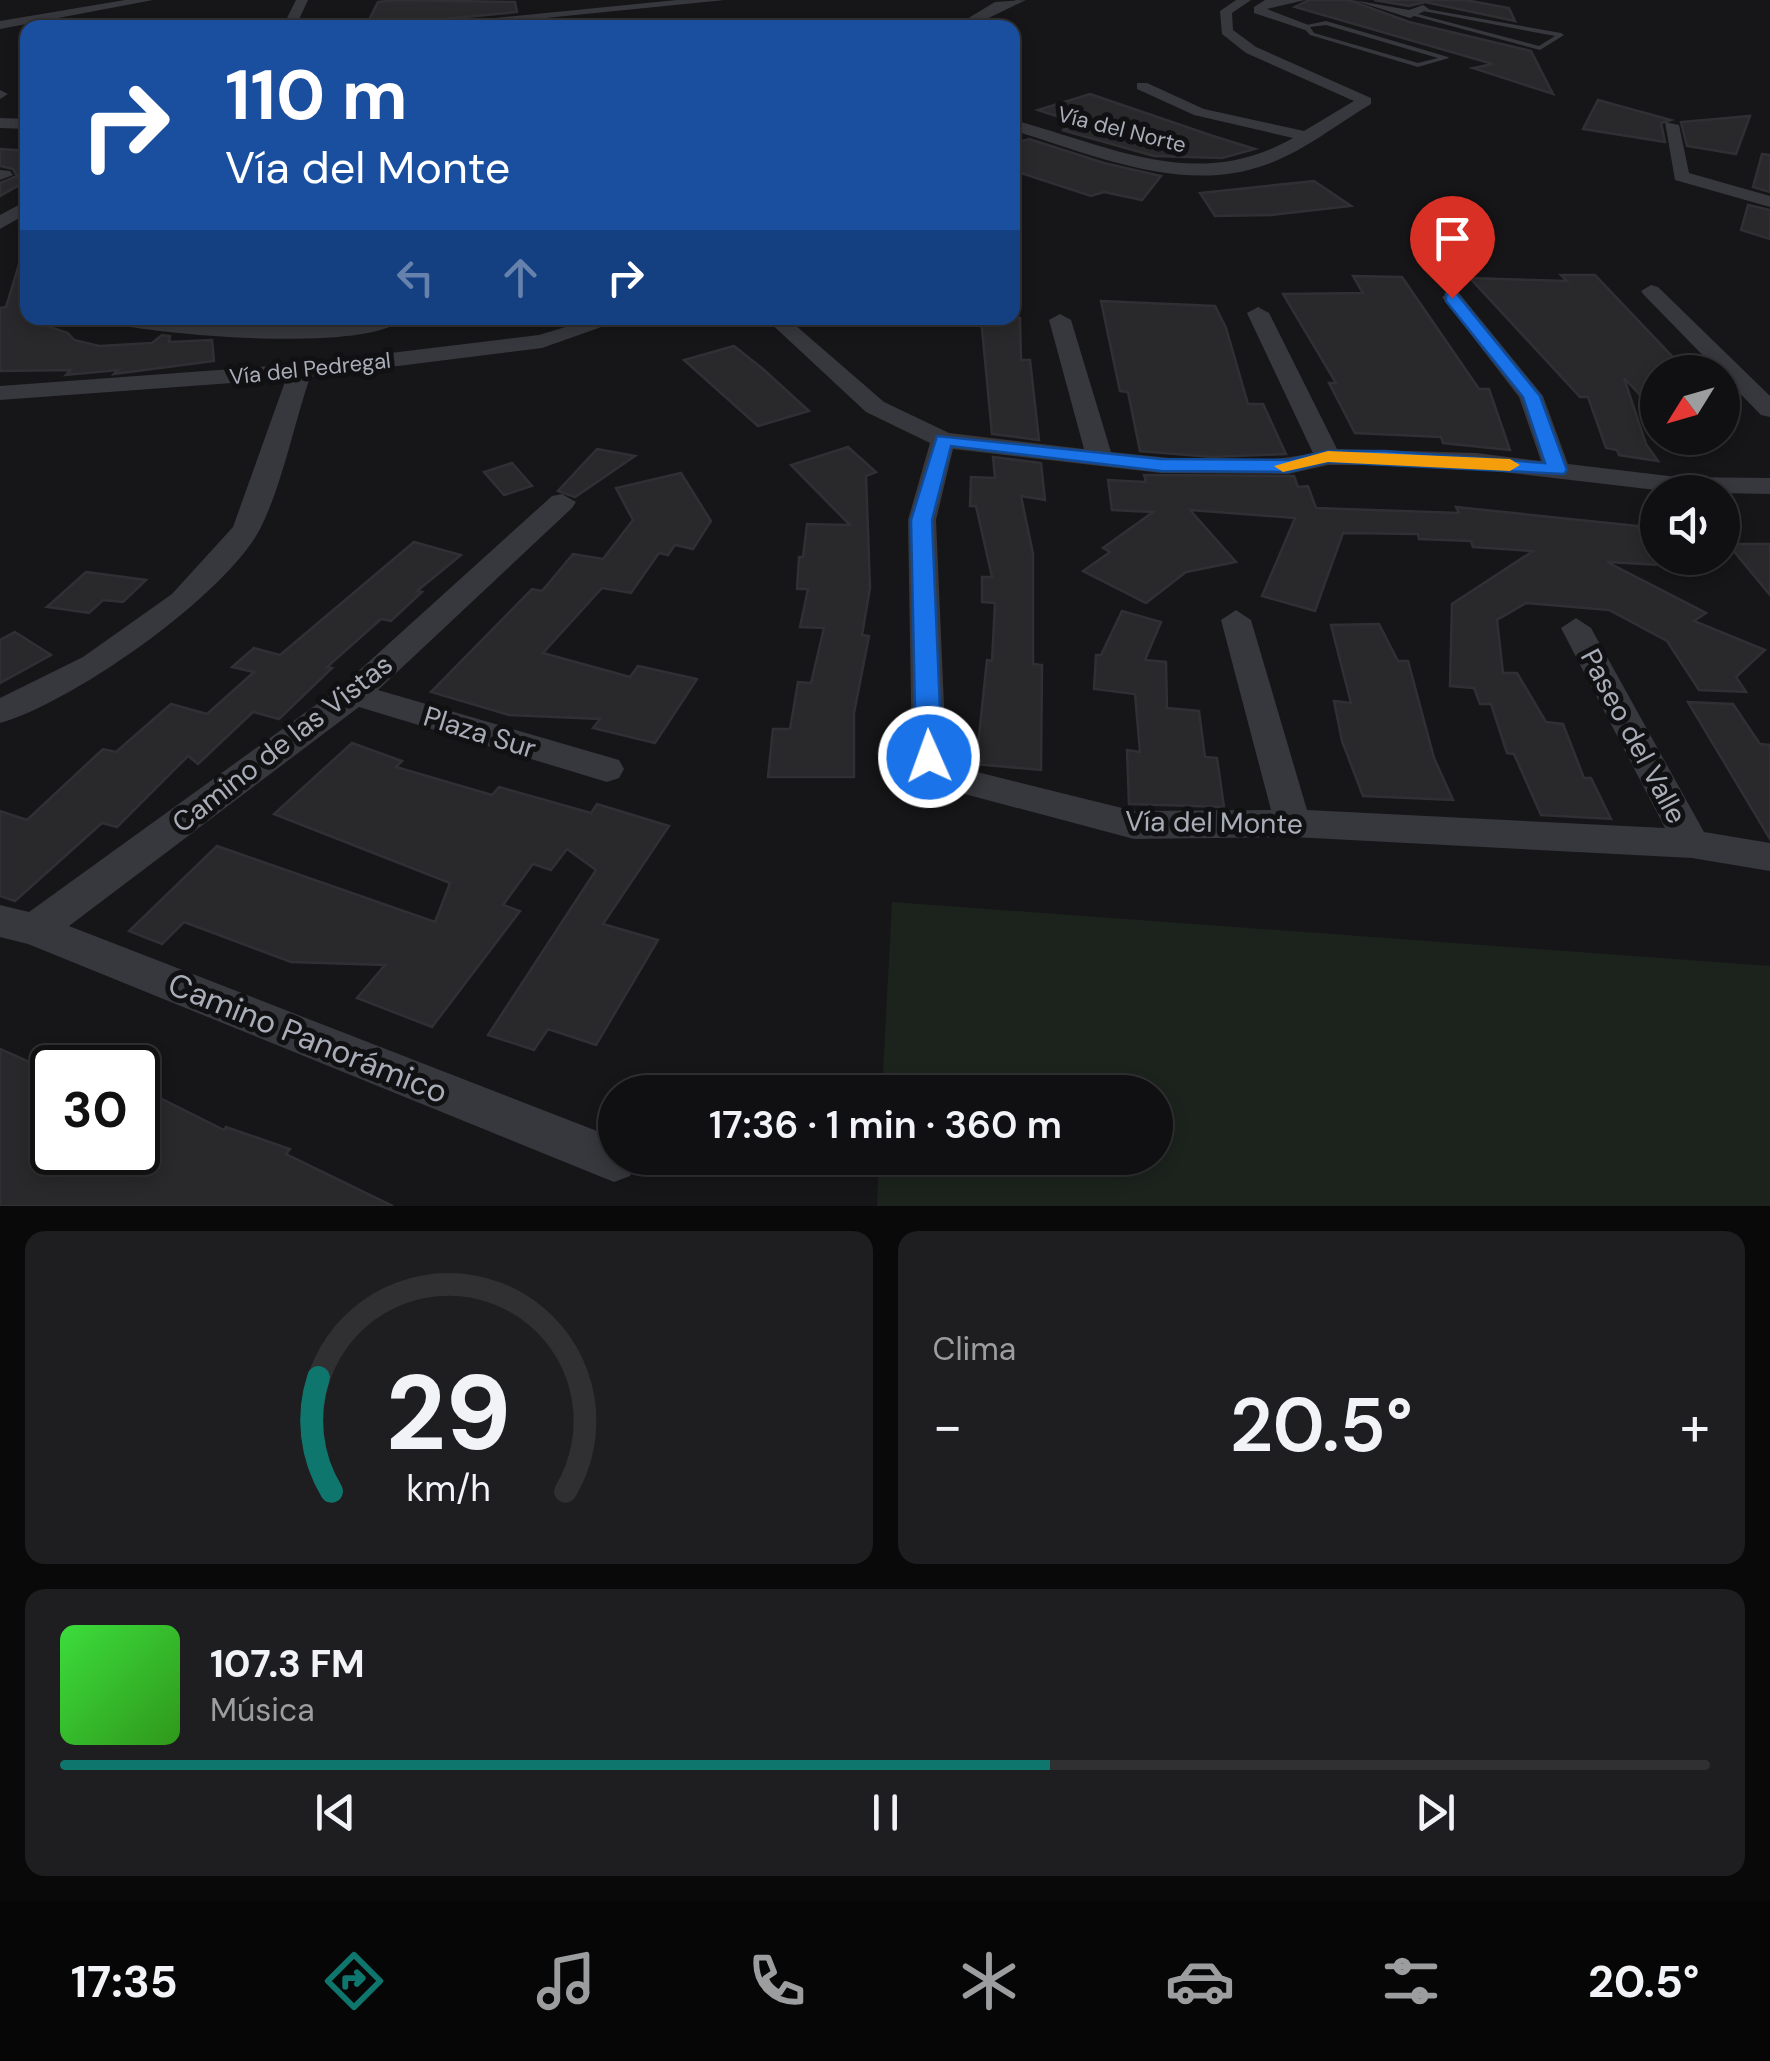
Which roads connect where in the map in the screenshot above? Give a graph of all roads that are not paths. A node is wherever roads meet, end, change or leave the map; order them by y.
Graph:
1 (147, 0) edge
2 (719, 0) edge
3 (1018, 0) edge
4 (1246, 0) edge
5 (1299, 0) edge
6 (1359, 0) edge
7 (1416, 11) junction
8 (429, 13) dead end
9 (29, 20) edge
10 (424, 20) edge
11 (561, 20) edge
12 (972, 20) edge
13 (1305, 26) junction
14 (1142, 86) dead end
15 (1671, 124) dead end
16 (1020, 127) edge
17 (1302, 136) junction
18 (1770, 202) edge
19 (1650, 292) dead end
20 (1452, 298) dead end
21 (1258, 314) dead end
22 (1060, 320) dead end
23 (169, 325) edge
24 (360, 325) edge
25 (593, 325) edge
26 (784, 325) edge
27 (300, 371) junction
28 (0, 393) edge
29 (1770, 410) edge
30 (943, 440) junction
31 (1098, 456) junction
32 (1328, 456) junction
33 (1557, 470) junction
34 (1770, 486) edge
35 (562, 502) dead end
36 (1236, 620) dead end
37 (1576, 628) dead end
38 (354, 694) junction
39 (0, 712) edge
40 (606, 769) dead end
41 (1293, 823) junction
42 (1692, 844) junction
43 (1770, 857) edge
44 (17, 926) edge
45 (598, 1154) edge

1 - 9 street
2 - 11 street
3 - 12 street
4 - 17 street, Vía del Norte
5 - 13 street
6 - 7 street
7 - 7 lane
8 - 10 street
13 - 13 lane
14 - 17 street
15 - 18 street
16 - 17 street, Vía del Norte
19 - 29 street
20 - 33 street
21 - 32 street
22 - 31 street
23 - 24 street
25 - 27 street, Vía del Pedregal
26 - 30 street
27 - 28 street, Vía del Pedregal
27 - 39 street
30 - 31 street
30 - 41 street, Vía del Monte
31 - 32 street
32 - 33 street
33 - 34 street
35 - 38 street, Camino de las Vistas
36 - 41 street
37 - 42 street, Paseo del Valle
38 - 40 street, Plaza Sur
38 - 44 street, Camino de las Vistas
41 - 42 street, Vía del Monte
42 - 43 street, Vía del Monte
44 - 45 street, Camino Panorámico

